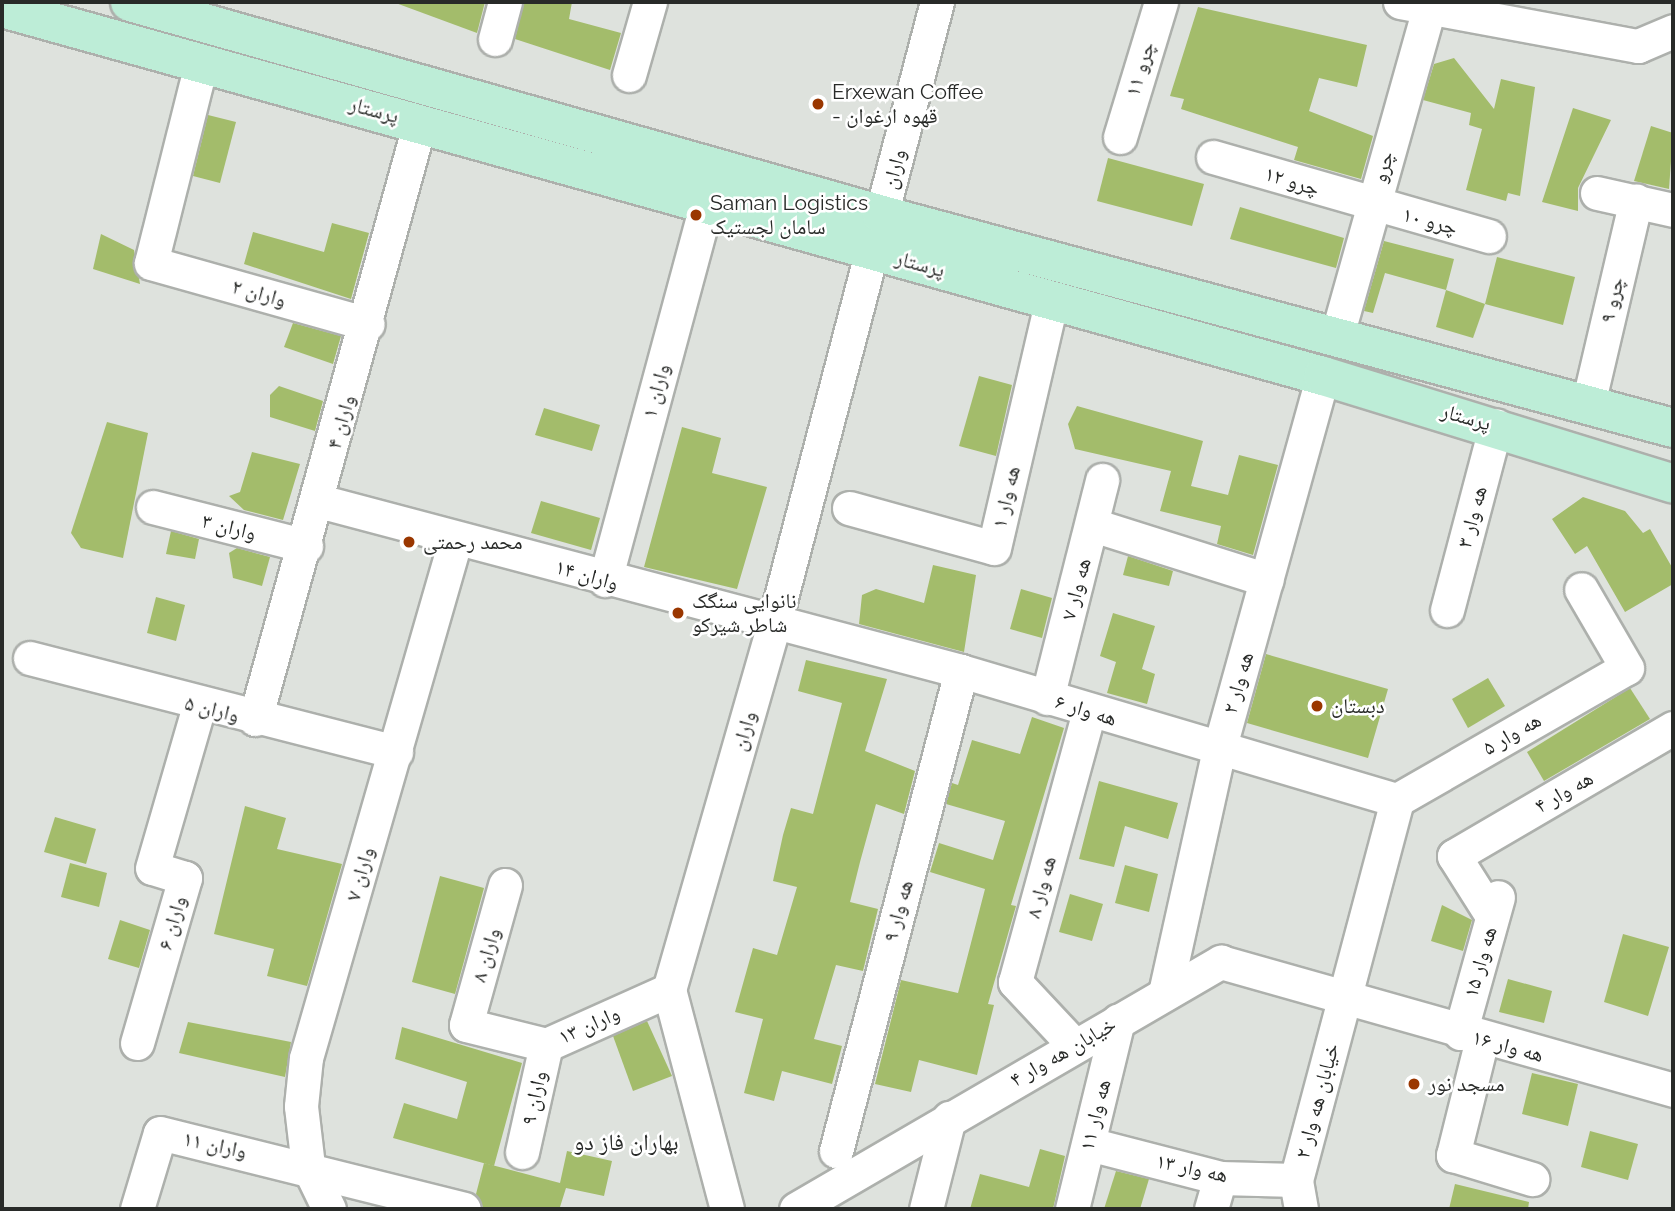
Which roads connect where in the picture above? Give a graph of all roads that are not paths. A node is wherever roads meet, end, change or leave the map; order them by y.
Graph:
1 (130, 2) edge
2 (505, 2) edge
3 (650, 2) edge
4 (937, 2) edge
5 (1161, 2) edge
6 (1420, 4) edge
7 (2, 8) edge
8 (1673, 31) edge
9 (495, 39) dead end
10 (201, 64) junction
11 (629, 75) dead end
12 (420, 122) junction
13 (1119, 137) dead end
14 (1213, 157) dead end
15 (1597, 193) dead end
16 (1636, 200) junction
17 (708, 202) junction
18 (1372, 205) junction
19 (1673, 210) edge
20 (882, 215) junction
21 (1489, 236) dead end
22 (871, 251) junction
23 (1052, 299) junction
24 (368, 324) junction
25 (1338, 332) junction
26 (1324, 376) junction
27 (1589, 400) junction
28 (1496, 425) junction
29 (1673, 428) edge
30 (1102, 480) dead end
31 (1673, 484) edge
32 (319, 500) junction
33 (153, 507) dead end
34 (849, 508) dead end
35 (1094, 525) junction
36 (456, 538) junction
37 (306, 546) junction
38 (605, 580) junction
39 (1267, 580) junction
40 (1581, 589) dead end
41 (1447, 610) dead end
42 (774, 624) junction
43 (30, 659) dead end
44 (961, 671) junction
45 (1047, 698) junction
46 (199, 706) junction
47 (1089, 711) junction
48 (255, 719) junction
49 (1673, 728) edge
50 (1219, 750) junction
51 (396, 752) junction
52 (1397, 800) junction
53 (505, 885) dead end
54 (1496, 904) joint
55 (668, 990) junction
56 (1165, 993) junction
57 (1346, 994) junction
58 (1118, 1021) junction
59 (466, 1025) joint
60 (1471, 1036) junction
61 (137, 1043) dead end
62 (1073, 1044) junction
63 (546, 1045) junction
64 (1673, 1090) edge
65 (949, 1118) junction
66 (1089, 1144) junction
67 (836, 1151) dead end
68 (522, 1152) dead end
69 (307, 1166) junction
70 (1220, 1178) junction
71 (1532, 1179) dead end
72 (1298, 1195) edge
73 (137, 1209) edge
74 (329, 1209) edge
75 (464, 1209) edge
76 (727, 1209) edge
77 (796, 1209) edge
78 (926, 1209) edge
79 (1072, 1209) edge
80 (1211, 1209) edge

1 - 20 main road, پرستار
2 - 9 street
3 - 11 street
4 - 20 street, واران
5 - 13 street, چرو ۱۱
6 - 8 street
6 - 18 street, چرو
7 - 10 main road, پرستار
10 - 12 main road, پرستار
10 - 24 street, واران ۲
12 - 17 main road, پرستار
12 - 24 street, واران ۴
14 - 18 street, چرو ۱۲
15 - 16 street
16 - 19 street
16 - 27 street, چرو ۹
17 - 22 main road, پرستار
17 - 38 street, واران ۱
18 - 21 street, چرو ۱۰
18 - 25 street, چرو
20 - 22 street, واران
20 - 25 main road, پرستار
22 - 23 main road, پرستار
22 - 42 street, واران
23 - 26 main road, پرستار
23 - 34 street, هه وار ۱
24 - 32 street, واران ۴
25 - 27 main road, پرستار
26 - 28 main road, پرستار
26 - 39 street, هه وار ۲
27 - 29 main road, پرستار
28 - 31 main road, پرستار
28 - 41 street, هه وار ۳
30 - 35 street, هه وار ۷
32 - 36 street, واران ۱۴
32 - 37 street, واران ۴
33 - 37 street, واران ۳
35 - 39 street
35 - 45 street, هه وار ۷
36 - 38 street, واران ۱۴
36 - 51 street, واران ۷
37 - 48 street, واران ۴
38 - 42 street, واران ۱۴
39 - 50 street, هه وار ۲
40 - 52 street, هه وار ۵
42 - 44 street, هه وار ۶
42 - 55 street, واران
43 - 46 street, واران ۵
44 - 45 street, هه وار ۶
44 - 67 street, هه وار ۹
45 - 47 street, هه وار ۶
46 - 48 street, واران ۵
46 - 61 street, واران ۶
47 - 50 street, هه وار ۶
47 - 62 street, هه وار ۸
48 - 51 street, واران ۵
49 - 54 street, هه وار ۴
50 - 52 street, هه وار ۶
50 - 56 street, هه وار ۲
51 - 69 street, واران ۷
52 - 57 street, خیابان هه وار ۲
53 - 59 street, واران ۸
54 - 60 street, هه وار ۱۵
55 - 63 street, واران ۱۳
55 - 76 street
56 - 57 street, خیابان هه وار ۴
56 - 58 street, خیابان هه وار ۴
57 - 60 street, هه وار ۱۶
57 - 72 street, خیابان هه وار ۲
58 - 62 street, خیابان هه وار ۴
58 - 66 street, هه وار ۱۱
59 - 63 street, واران ۱۳
60 - 64 street, هه وار ۱۶
60 - 71 street, هه وار ۱۵
62 - 65 street, خیابان هه وار ۴
63 - 68 street, واران ۹
65 - 77 street, خیابان هه وار ۴
65 - 78 street
66 - 70 street, هه وار ۱۳
66 - 79 street, هه وار ۱۱
69 - 73 street, واران ۱۱
69 - 74 street, واران ۷
69 - 75 street
70 - 72 street, هه وار ۱۳
70 - 80 street

